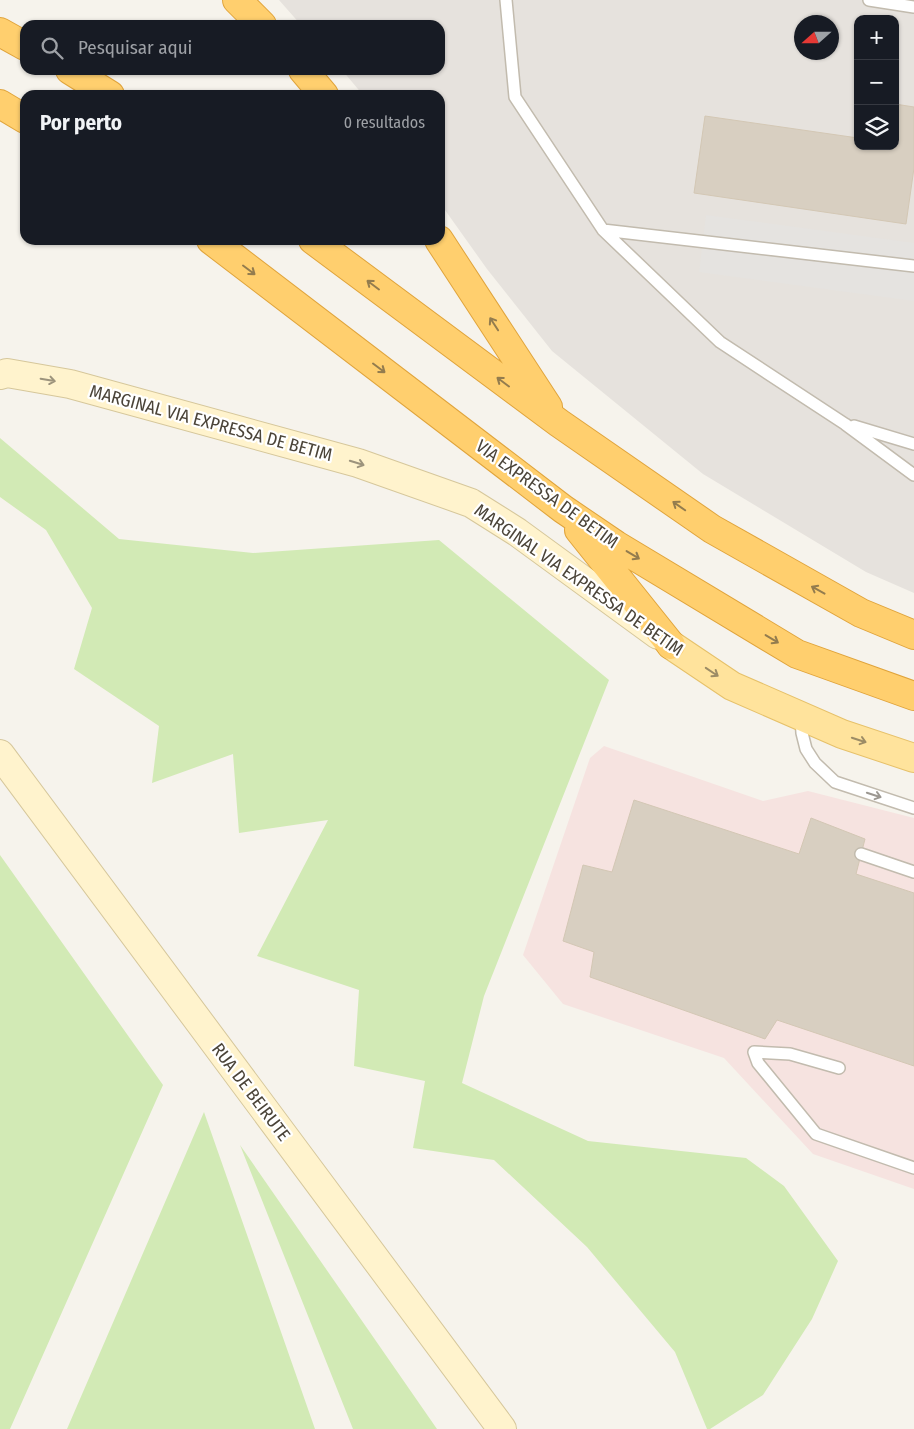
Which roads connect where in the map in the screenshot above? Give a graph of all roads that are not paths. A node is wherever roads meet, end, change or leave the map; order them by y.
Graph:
1 (238, 0) edge
2 (506, 0) edge
3 (869, 0) edge
4 (914, 7) edge
5 (257, 20) edge
6 (0, 32) edge
7 (20, 43) edge
8 (78, 75) edge
9 (307, 75) edge
10 (102, 90) edge
11 (320, 90) edge
12 (0, 104) edge
13 (20, 116) edge
14 (603, 230) junction
15 (218, 245) edge
16 (320, 245) edge
17 (442, 245) edge
18 (914, 266) edge
19 (0, 375) edge
20 (559, 423) junction
21 (845, 424) junction
22 (914, 444) edge
23 (914, 475) edge
24 (563, 509) junction
25 (861, 614) junction
26 (914, 620) edge
27 (914, 634) edge
28 (671, 645) junction
29 (914, 696) edge
30 (801, 716) junction
31 (0, 754) edge
32 (914, 758) edge
33 (914, 808) edge
34 (861, 854) dead end
35 (914, 872) edge
36 (839, 1068) dead end
37 (914, 1168) edge
38 (502, 1429) edge

1 - 5 highway
2 - 14 lane
3 - 4 lane
6 - 7 highway
8 - 10 highway
9 - 11 highway
12 - 13 highway
14 - 18 lane
14 - 21 lane
15 -> 24 highway, VIA EXPRESSA DE BETIM
20 -> 16 highway
20 -> 17 highway
19 -> 28 street, MARGINAL VIA EXPRESSA DE BETIM
25 -> 20 highway
21 - 22 lane
21 - 23 lane
24 - 28 highway
24 -> 29 highway, VIA EXPRESSA DE BETIM
25 - 26 main road
25 - 27 highway
28 -> 30 main road, MARGINAL VIA EXPRESSA DE BETIM
30 -> 32 main road, MARGINAL VIA EXPRESSA DE BETIM
30 -> 33 lane
31 - 38 street, RUA DE BEIRUTE
34 - 35 lane
36 - 37 lane

